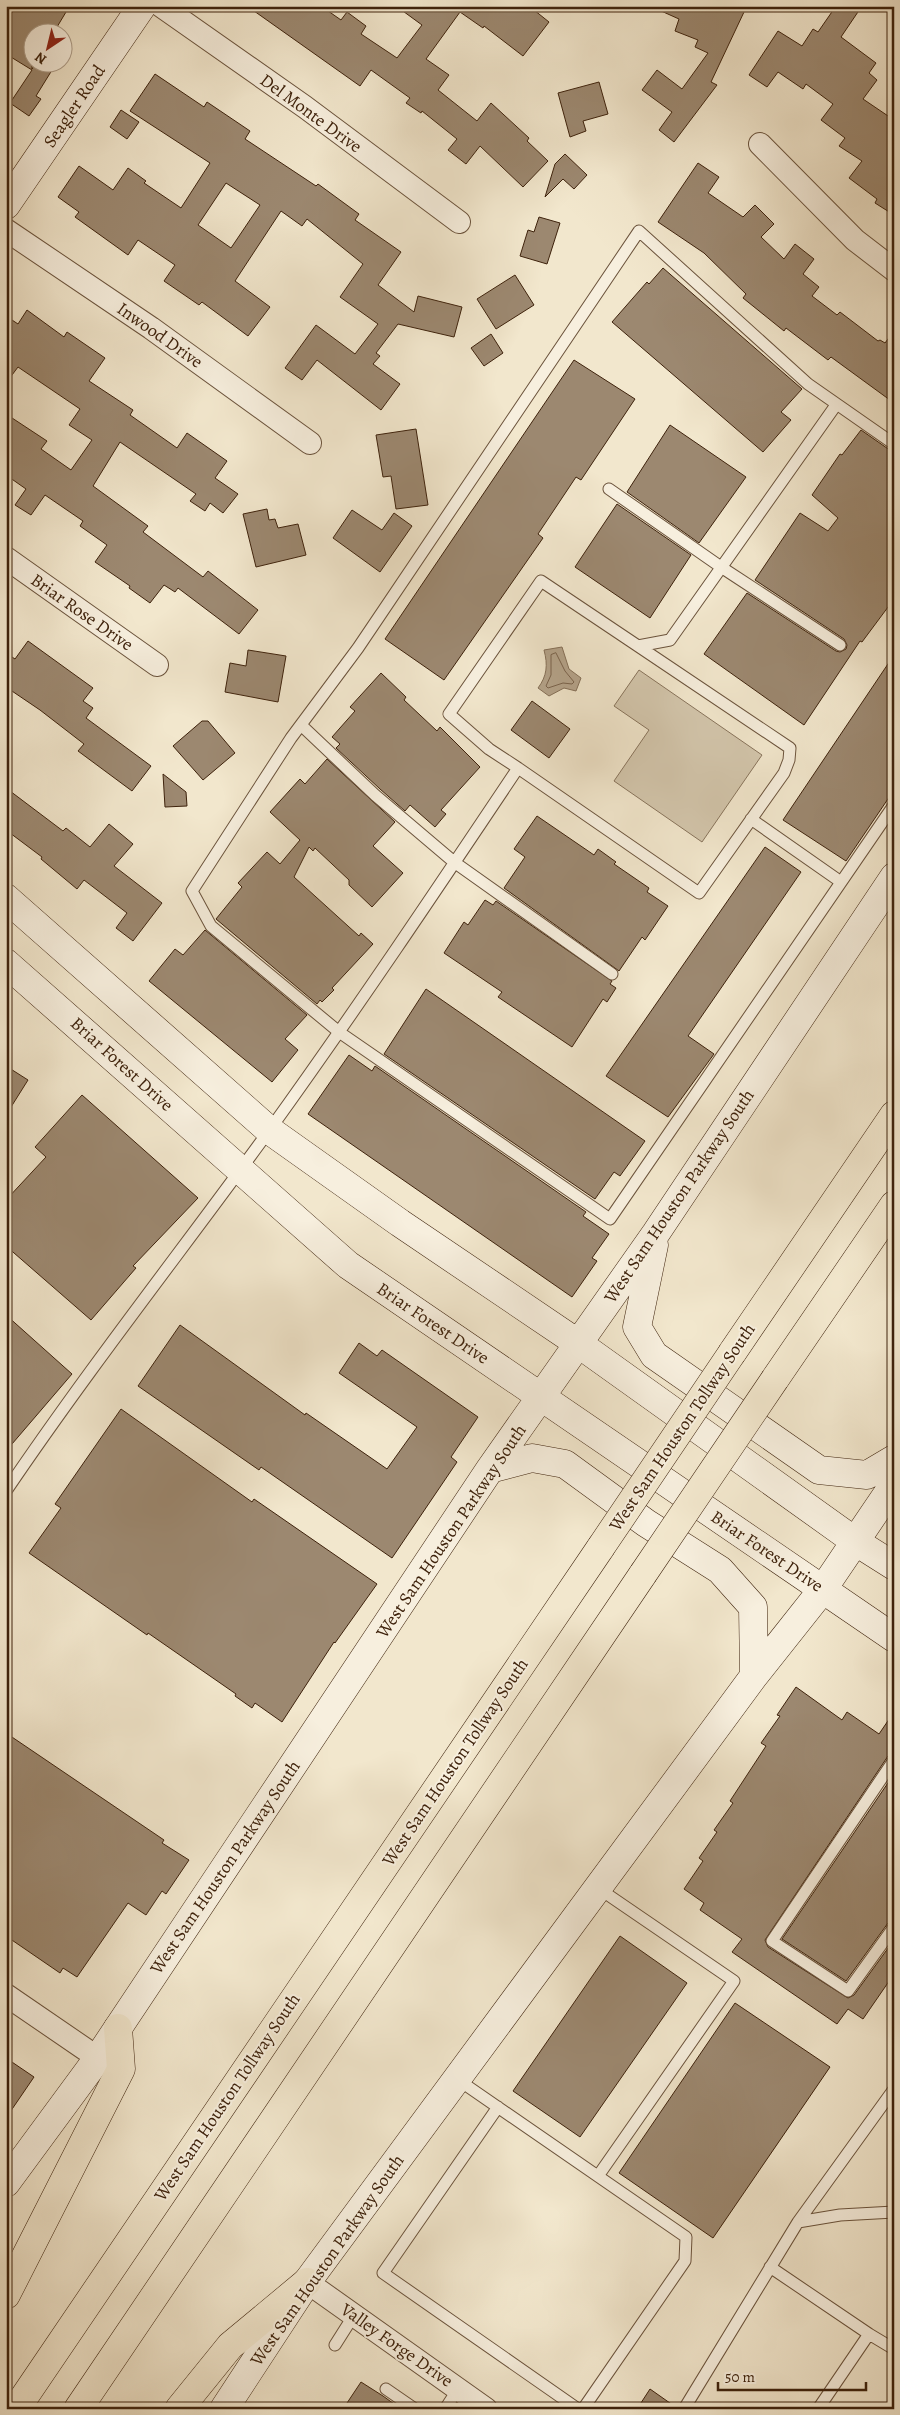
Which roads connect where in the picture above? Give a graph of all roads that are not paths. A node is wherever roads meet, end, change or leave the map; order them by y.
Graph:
1 (142, 6) edge
2 (161, 6) edge
3 (760, 144) dead end
4 (6, 205) edge
5 (460, 222) dead end
6 (6, 230) edge
7 (894, 270) edge
8 (836, 405) junction
9 (310, 443) dead end
10 (894, 444) edge
11 (609, 489) dead end
12 (6, 558) edge
13 (721, 567) junction
14 (840, 645) dead end
15 (638, 646) junction
16 (157, 665) dead end
17 (301, 725) junction
18 (518, 768) junction
19 (894, 805) edge
20 (751, 819) junction
21 (454, 862) junction
22 (894, 877) edge
23 (841, 882) junction
24 (6, 898) edge
25 (6, 963) edge
26 (612, 974) dead end
27 (339, 1032) junction
28 (894, 1115) edge
29 (269, 1130) junction
30 (238, 1170) junction
31 (894, 1205) edge
32 (656, 1233) junction
33 (894, 1236) edge
34 (854, 1264) junction
35 (580, 1344) junction
36 (542, 1397) junction
37 (894, 1460) edge
38 (490, 1469) junction
39 (894, 1484) edge
40 (6, 1491) edge
41 (856, 1542) junction
42 (894, 1566) edge
43 (823, 1589) junction
44 (894, 1638) edge
45 (754, 1676) junction
46 (894, 1760) edge
47 (598, 1888) junction
48 (894, 1927) edge
49 (6, 1995) edge
50 (118, 2028) junction
51 (98, 2058) junction
52 (457, 2079) junction
53 (894, 2089) edge
54 (498, 2107) junction
55 (598, 2176) junction
56 (6, 2184) edge
57 (894, 2212) edge
58 (798, 2222) junction
59 (770, 2267) junction
60 (307, 2282) junction
61 (6, 2295) edge
62 (354, 2315) junction
63 (869, 2334) junction
64 (335, 2345) dead end
65 (894, 2350) edge
66 (386, 2389) dead end
67 (458, 2389) junction
68 (16, 2409) edge
69 (78, 2409) edge
70 (179, 2409) edge
71 (224, 2409) edge
72 (415, 2409) edge
73 (445, 2409) edge
74 (486, 2409) edge
75 (578, 2409) edge
76 (583, 2409) edge
77 (684, 2409) edge
78 (818, 2409) edge

1 - 4 main road, Seagler Road
2 - 5 street, Del Monte Drive
3 - 7 street
6 - 9 street, Inwood Drive
8 - 10 lane
8 - 13 lane
8 - 17 lane
11 - 13 lane
12 - 16 street, Briar Rose Drive
13 - 14 lane
13 - 15 lane
15 - 18 lane
15 - 20 lane
17 - 21 lane
17 - 27 lane
18 - 20 lane
18 - 21 lane
19 - 23 lane
20 - 23 lane
21 - 26 lane
21 - 27 lane
22 - 32 main road, West Sam Houston Parkway South
23 - 27 lane
24 - 29 main road
25 - 30 main road, Briar Forest Drive
27 - 29 lane
28 - 68 highway, West Sam Houston Tollway South, bridge
29 - 30 lane
29 - 35 main road
30 - 36 main road, Briar Forest Drive
30 - 40 lane
31 - 34 highway
32 - 35 main road, West Sam Houston Parkway South
32 - 37 main road
33 - 34 highway
34 - 69 highway, bridge
35 - 36 main road, West Sam Houston Parkway South
35 - 41 main road
36 - 38 main road, West Sam Houston Parkway South
36 - 43 main road, Briar Forest Drive
38 - 45 main road
38 - 50 main road, West Sam Houston Parkway South
39 - 41 main road, West Sam Houston Parkway South
41 - 42 main road
41 - 43 main road, West Sam Houston Parkway South
43 - 44 main road, Briar Forest Drive
43 - 45 main road, West Sam Houston Parkway South
45 - 47 main road, West Sam Houston Parkway South
46 - 48 lane
47 - 52 main road, West Sam Houston Parkway South
47 - 55 lane
49 - 51 street
50 - 51 main road, West Sam Houston Parkway South
50 - 61 highway
51 - 56 main road, West Sam Houston Parkway South
52 - 54 lane
52 - 60 main road, West Sam Houston Parkway South
53 - 58 lane
54 - 55 lane
54 - 75 lane
55 - 76 lane
57 - 58 lane
58 - 59 lane
59 - 63 lane
59 - 77 lane
60 - 62 street, Valley Forge Drive
60 - 70 highway
60 - 71 main road, West Sam Houston Parkway South
62 - 64 lane
62 - 67 street, Valley Forge Drive
63 - 65 lane
63 - 78 lane
66 - 72 lane
67 - 73 lane
67 - 74 street, Valley Forge Drive

